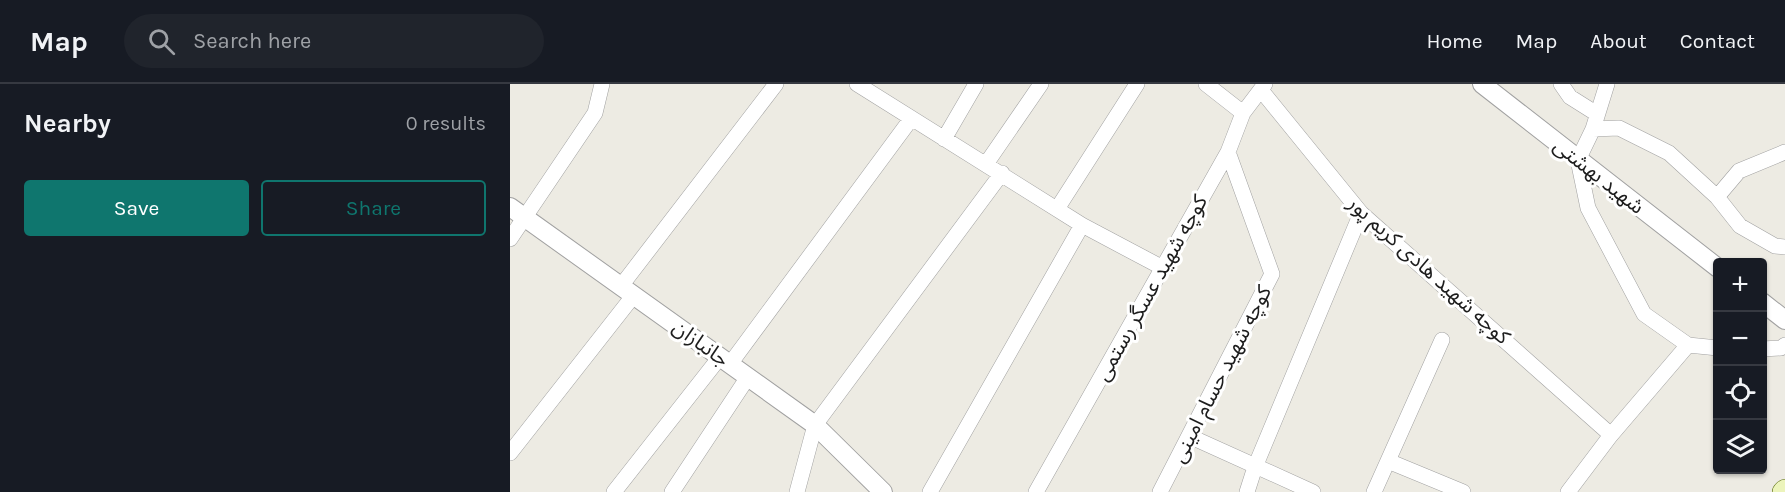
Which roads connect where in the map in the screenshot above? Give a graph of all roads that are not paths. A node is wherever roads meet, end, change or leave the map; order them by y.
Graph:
1 (602, 84) edge
2 (776, 84) edge
3 (857, 84) edge
4 (976, 84) edge
5 (1041, 84) edge
6 (1137, 84) edge
7 (1206, 84) edge
8 (1482, 84) edge
9 (1561, 84) edge
10 (1607, 84) edge
11 (1263, 87) edge
12 (1243, 113) junction
13 (911, 119) junction
14 (1595, 121) junction
15 (945, 139) junction
16 (1228, 152) junction
17 (1785, 152) edge
18 (1578, 160) junction
19 (986, 164) junction
20 (1002, 173) junction
21 (1718, 197) junction
22 (510, 207) edge
23 (1058, 209) junction
24 (1361, 213) junction
25 (526, 218) junction
26 (1082, 225) junction
27 (510, 239) edge
28 (1785, 247) edge
29 (1713, 264) edge
30 (1163, 268) junction
31 (628, 290) junction
32 (1767, 306) edge
33 (1785, 320) edge
34 (1442, 340) dead end
35 (1688, 345) junction
36 (1785, 345) edge
37 (1713, 348) edge
38 (1767, 349) edge
39 (725, 360) junction
40 (748, 377) junction
41 (815, 425) junction
42 (1611, 435) junction
43 (1189, 436) junction
44 (510, 453) edge
45 (1388, 460) junction
46 (1255, 467) junction
47 (615, 492) edge
48 (672, 492) edge
49 (797, 492) edge
50 (883, 492) edge
51 (930, 492) edge
52 (1036, 492) edge
53 (1160, 492) edge
54 (1247, 492) edge
55 (1313, 492) edge
56 (1374, 492) edge
57 (1463, 492) edge
58 (1568, 492) edge

1 - 25 street
2 - 31 street
3 - 13 street
4 - 15 street
5 - 19 street
6 - 23 street
7 - 12 street
8 - 18 street, شهید بهشتی
9 - 14 street
10 - 14 street
11 - 12 street, کوچه شهید عسگر رستمی
11 - 24 street, کوچه شهید هادی کریم پور
12 - 16 street, کوچه شهید عسگر رستمی
13 - 15 street
13 - 39 street
14 - 18 street
14 - 21 street
15 - 19 street
16 - 30 street, کوچه شهید عسگر رستمی
16 - 43 street, کوچه شهید حسام امینی
17 - 21 street
18 - 29 street, شهید بهشتی
18 - 35 street
19 - 20 street
20 - 23 street
20 - 41 street
21 - 28 street
22 - 25 street, جانبازان
23 - 26 street
24 - 42 street, کوچه شهید هادی کریم پور
24 - 46 street
25 - 27 street
25 - 31 street, جانبازان
26 - 30 street
26 - 51 street
30 - 52 street, کوچه شهید عسگر رستمی
31 - 39 street, جانبازان
31 - 44 street
32 - 33 street
34 - 45 street
35 - 37 street
35 - 42 street
36 - 38 street
39 - 40 street, جانبازان
39 - 47 street
40 - 41 street, جانبازان
40 - 48 street
41 - 49 street
41 - 50 street, جانبازان
42 - 58 street
43 - 46 street
43 - 53 street, کوچه شهید حسام امینی
45 - 56 street
45 - 57 street
46 - 54 street
46 - 55 street

